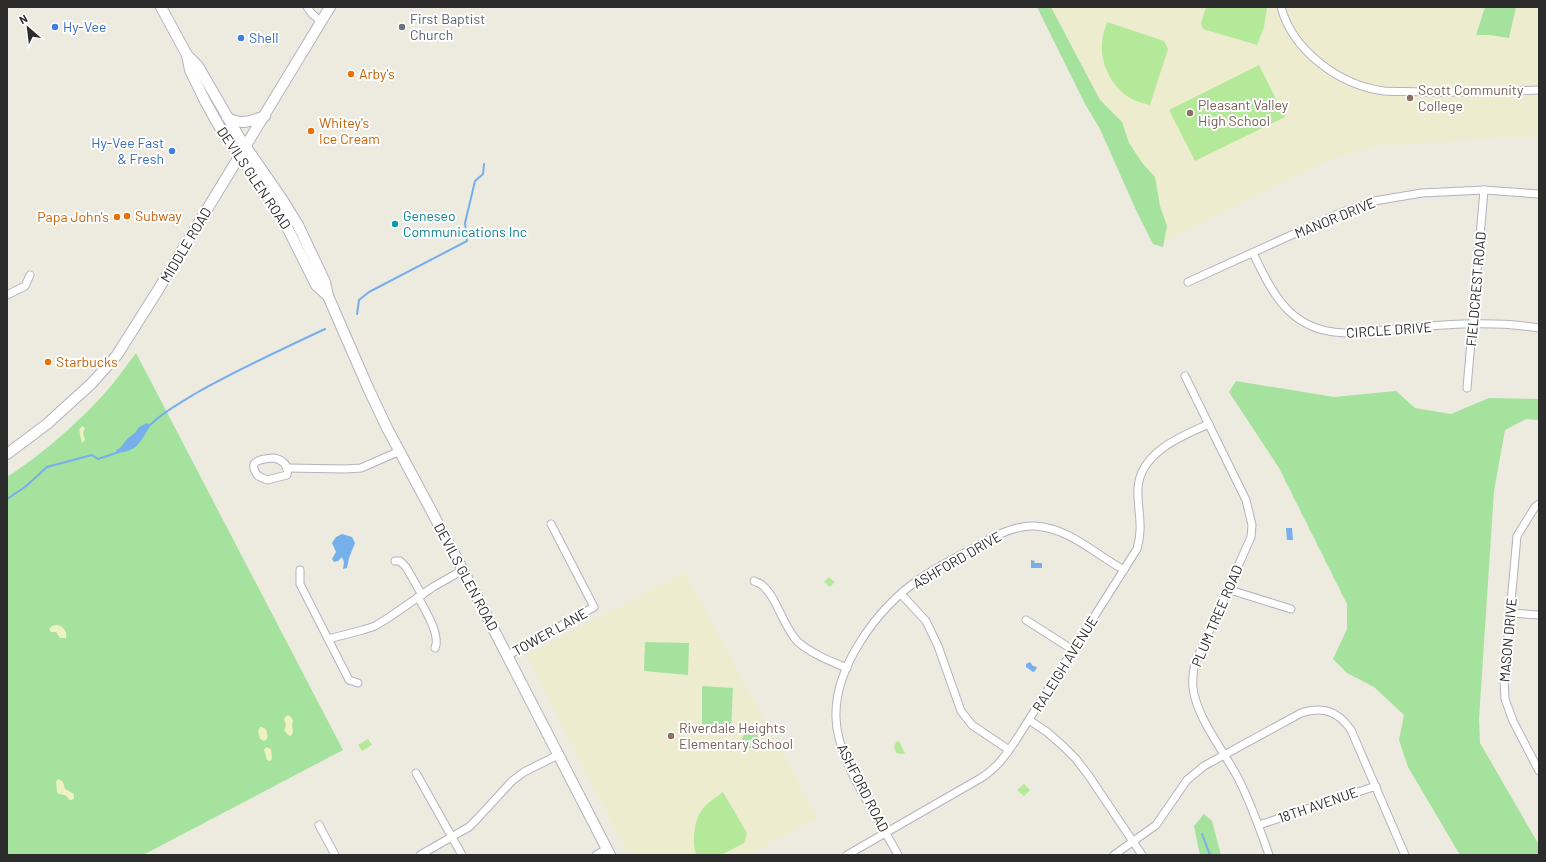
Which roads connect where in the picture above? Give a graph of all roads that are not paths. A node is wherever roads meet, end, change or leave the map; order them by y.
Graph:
1 (161, 7) edge
2 (307, 7) edge
3 (330, 7) edge
4 (1281, 7) edge
5 (321, 21) junction
6 (187, 55) junction
7 (1539, 90) edge
8 (265, 116) junction
9 (227, 117) junction
10 (246, 147) junction
11 (240, 156) junction
12 (1484, 190) junction
13 (1539, 194) edge
14 (1253, 253) junction
15 (30, 275) dead end
16 (1188, 282) dead end
17 (7, 295) edge
18 (328, 296) junction
19 (1473, 324) junction
20 (1539, 328) edge
21 (1185, 376) dead end
22 (1467, 388) dead end
23 (1209, 424) junction
24 (400, 451) junction
25 (7, 454) edge
26 (287, 468) junction
27 (1537, 505) edge
28 (551, 524) dead end
29 (395, 561) dead end
30 (300, 570) dead end
31 (463, 570) junction
32 (1124, 570) junction
33 (754, 580) dead end
34 (1227, 589) junction
35 (901, 594) junction
36 (420, 596) junction
37 (1291, 609) dead end
38 (1511, 613) junction
39 (1539, 615) edge
40 (1026, 620) dead end
41 (328, 639) junction
42 (435, 648) dead end
43 (1073, 650) junction
44 (507, 656) junction
45 (847, 668) junction
46 (358, 683) dead end
47 (1029, 720) junction
48 (1009, 750) junction
49 (558, 755) junction
50 (1225, 755) junction
51 (1539, 771) edge
52 (416, 773) dead end
53 (1376, 786) junction
54 (1259, 825) junction
55 (319, 826) dead end
56 (886, 832) junction
57 (453, 837) junction
58 (1133, 842) junction
59 (608, 852) edge
60 (335, 855) edge
61 (420, 855) edge
62 (462, 855) edge
63 (596, 855) edge
64 (846, 855) edge
65 (898, 855) edge
66 (1114, 855) edge
67 (1142, 855) edge
68 (1269, 855) edge
69 (1405, 855) edge

1 - 6 main road, DEVILS GLEN ROAD
2 - 5 street
3 - 5 main road, MIDDLE ROAD
4 - 7 street
5 - 8 main road, MIDDLE ROAD
6 - 9 main road, DEVILS GLEN ROAD
6 - 11 main road, DEVILS GLEN ROAD
8 - 9 main road
8 - 10 main road, MIDDLE ROAD
9 - 10 main road, DEVILS GLEN ROAD
10 - 11 main road, MIDDLE ROAD
10 - 18 main road, DEVILS GLEN ROAD
11 - 18 main road, DEVILS GLEN ROAD
11 - 25 main road, MIDDLE ROAD
12 - 13 street, MANOR DRIVE
12 - 14 street, MANOR DRIVE
12 - 19 street, FIELDCREST ROAD
14 - 16 street, MANOR DRIVE
14 - 19 street, CIRCLE DRIVE
15 - 17 street
18 - 24 main road, DEVILS GLEN ROAD
19 - 20 street, CIRCLE DRIVE
19 - 22 street, FIELDCREST ROAD
21 - 23 street, PLUM TREE ROAD
23 - 32 street, RALEIGH AVENUE
23 - 34 street, PLUM TREE ROAD
24 - 26 street
24 - 31 main road, DEVILS GLEN ROAD
26 - 26 street
27 - 38 street, MASON DRIVE
28 - 44 street, TOWER LANE
29 - 36 street
30 - 41 street
31 - 36 street
31 - 44 main road, DEVILS GLEN ROAD
32 - 35 street, ASHFORD DRIVE
32 - 43 street, RALEIGH AVENUE
33 - 45 street
34 - 37 street
34 - 50 street, PLUM TREE ROAD
35 - 45 street, ASHFORD ROAD
35 - 48 street
36 - 41 street
36 - 42 street
38 - 39 street
38 - 51 street, MASON DRIVE
40 - 43 street
41 - 46 street
43 - 47 street, RALEIGH AVENUE
44 - 49 main road, DEVILS GLEN ROAD
45 - 56 street, ASHFORD ROAD
47 - 48 street, RALEIGH AVENUE
47 - 58 street
48 - 56 street, RALEIGH AVENUE
49 - 57 street
49 - 59 main road, DEVILS GLEN ROAD
50 - 53 street
50 - 54 street, PLUM TREE ROAD
50 - 58 street
52 - 57 street
53 - 54 street, 18TH AVENUE
53 - 69 street
54 - 68 street, PLUM TREE ROAD
55 - 60 street
56 - 64 street, RALEIGH AVENUE
56 - 65 street, ASHFORD ROAD
57 - 61 street
57 - 62 street
58 - 66 street
58 - 67 street
59 - 63 street

